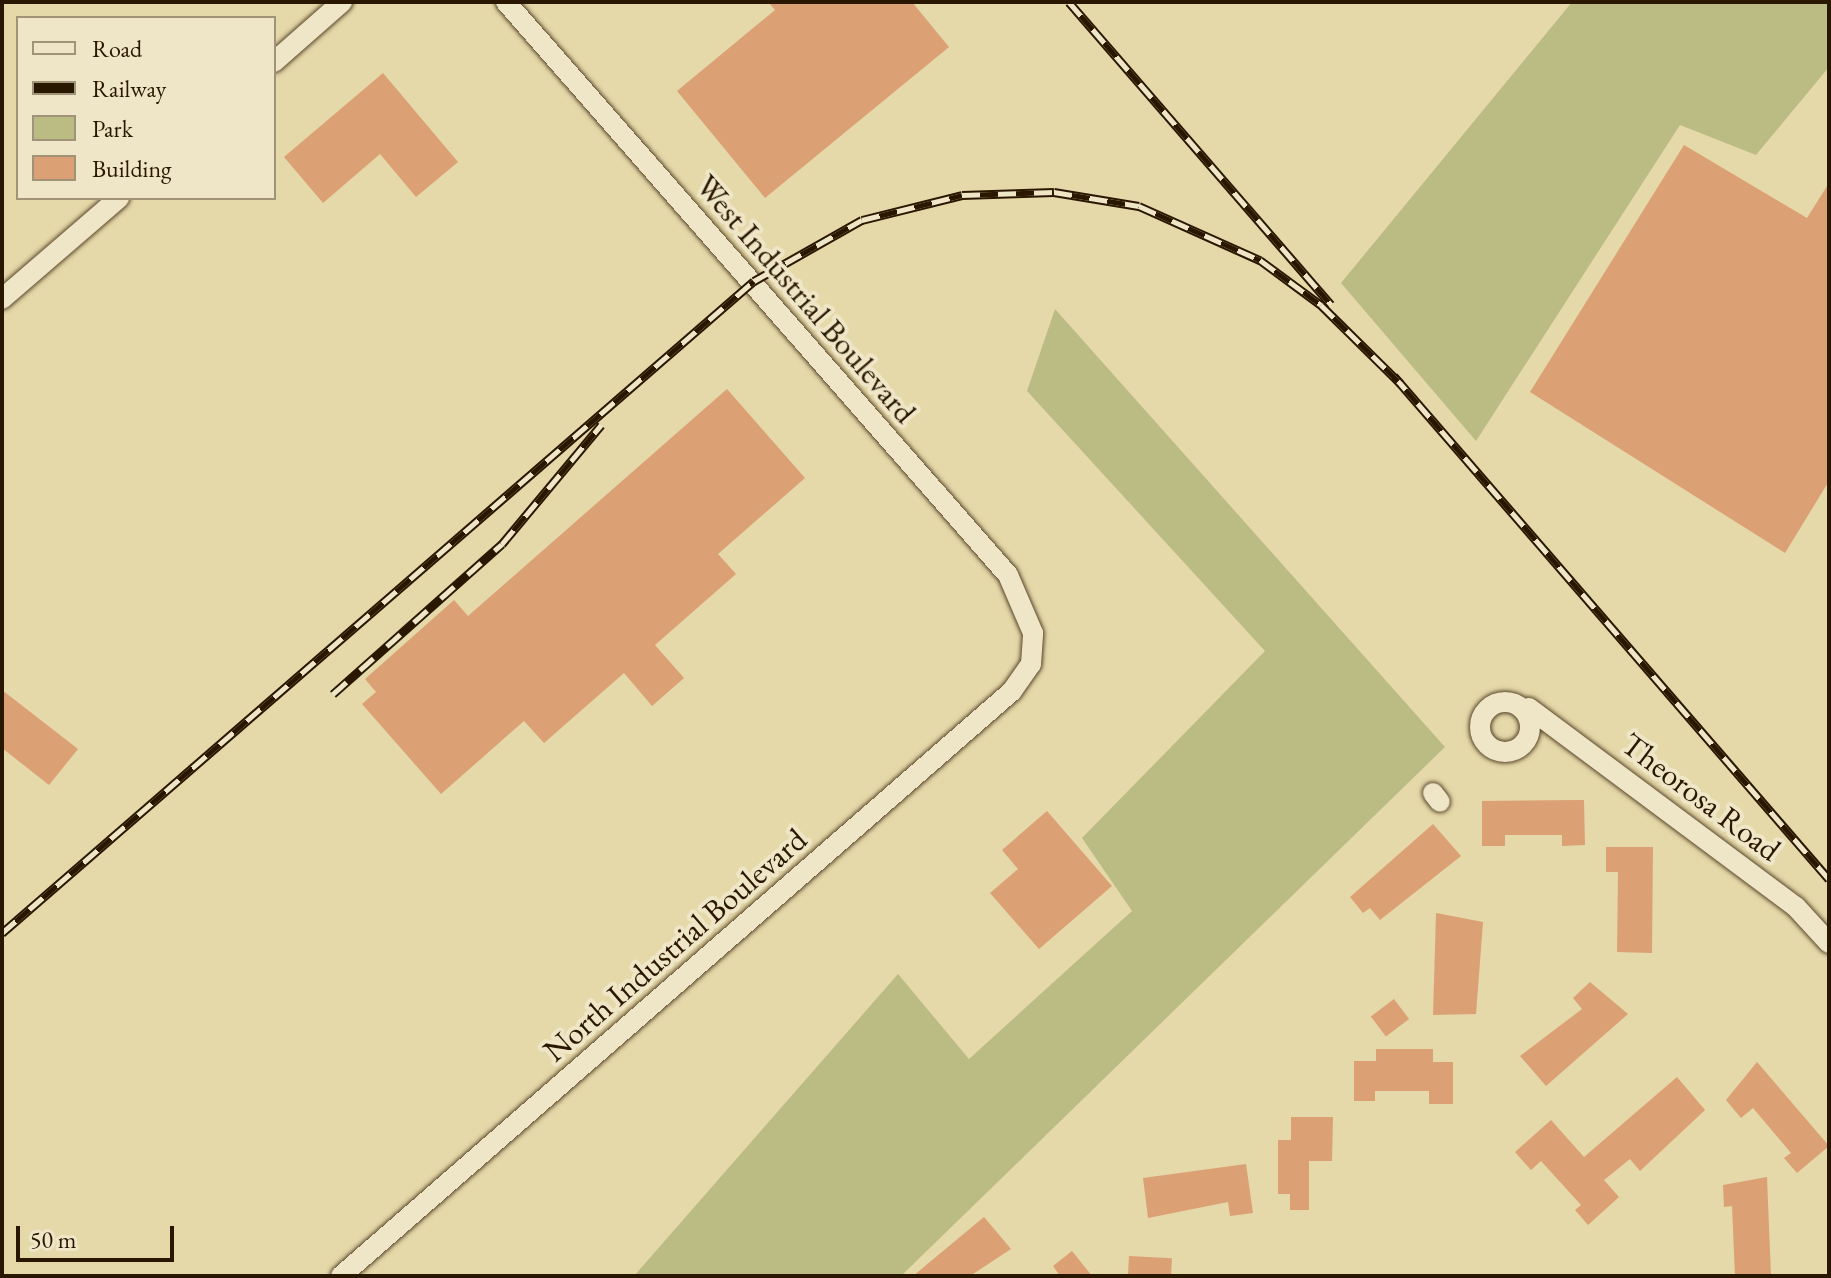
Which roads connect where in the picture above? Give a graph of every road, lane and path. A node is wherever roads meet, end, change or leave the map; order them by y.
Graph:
1 (342, 2) edge
2 (506, 2) edge
3 (276, 60) edge
4 (117, 200) edge
5 (2, 299) edge
6 (1032, 649) joint
7 (1529, 708) dead end
8 (1829, 943) edge
9 (341, 1276) edge

1 - 3 street
2 - 6 street, West Industrial Boulevard
4 - 5 street
6 - 9 street, North Industrial Boulevard
7 - 8 street, Theorosa Road

